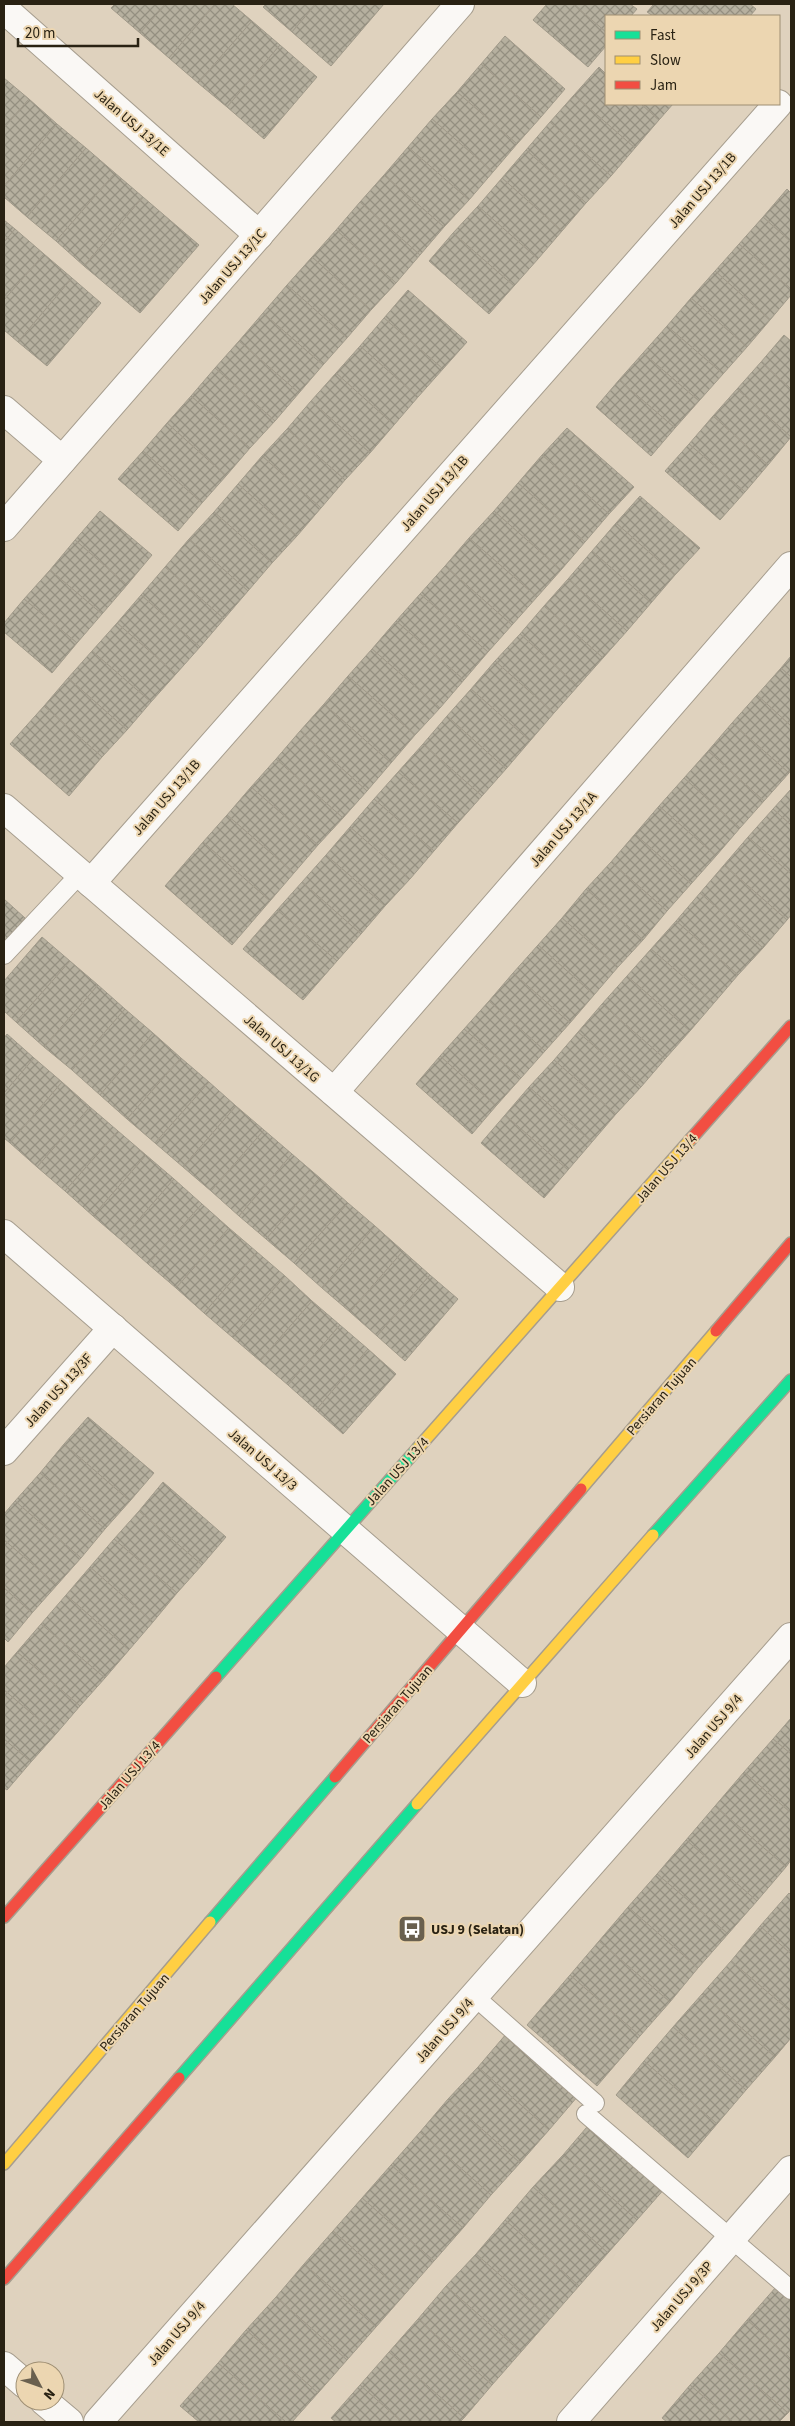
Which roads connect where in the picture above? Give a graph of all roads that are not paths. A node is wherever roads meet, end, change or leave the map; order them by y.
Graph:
1 (460, 4) edge
2 (4, 9) edge
3 (791, 89) edge
4 (780, 101) edge
5 (776, 105) edge
6 (259, 235) junction
7 (4, 410) edge
8 (62, 460) junction
9 (4, 527) edge
10 (791, 566) edge
11 (4, 808) edge
12 (86, 879) junction
13 (4, 955) edge
14 (791, 1026) edge
15 (334, 1092) junction
16 (4, 1234) edge
17 (791, 1244) edge
18 (560, 1287) junction
19 (113, 1328) junction
20 (791, 1380) edge
21 (4, 1451) edge
22 (346, 1530) junction
23 (460, 1630) junction
24 (791, 1637) edge
25 (522, 1683) junction
26 (4, 1917) edge
27 (474, 1996) junction
28 (4, 2164) edge
29 (791, 2170) edge
30 (731, 2238) junction
31 (4, 2280) edge
32 (791, 2290) edge
33 (4, 2366) edge
34 (15, 2375) edge
35 (56, 2411) edge
36 (69, 2422) edge
37 (98, 2422) edge
38 (571, 2422) edge

1 - 6 street, Jalan USJ 13/1C
2 - 6 street, Jalan USJ 13/1E
3 - 4 street, Jalan USJ 13/1B
5 - 12 street, Jalan USJ 13/1B
6 - 8 street, Jalan USJ 13/1C
7 - 8 street
8 - 9 street, Jalan USJ 13/1C
10 - 15 street, Jalan USJ 13/1A
11 - 12 street, Jalan USJ 13/1G
12 - 13 lane
12 - 15 street, Jalan USJ 13/1G
14 - 18 main road, Jalan USJ 13/4
15 - 18 street, Jalan USJ 13/1G
16 - 19 street, Jalan USJ 13/3
17 - 23 main road, Persiaran Tujuan
18 - 22 main road, Jalan USJ 13/4
19 - 21 street, Jalan USJ 13/3F
19 - 22 street, Jalan USJ 13/3
20 - 25 main road
22 - 23 street, Jalan USJ 13/3
22 - 26 main road, Jalan USJ 13/4
23 - 25 street, Jalan USJ 13/3
23 - 28 main road, Persiaran Tujuan
24 - 27 street, Jalan USJ 9/4
25 - 31 main road
27 - 30 lane
27 - 37 street, Jalan USJ 9/4
29 - 30 street, Jalan USJ 9/3P
30 - 32 lane
30 - 38 street, Jalan USJ 9/3P
33 - 34 street
35 - 36 street

